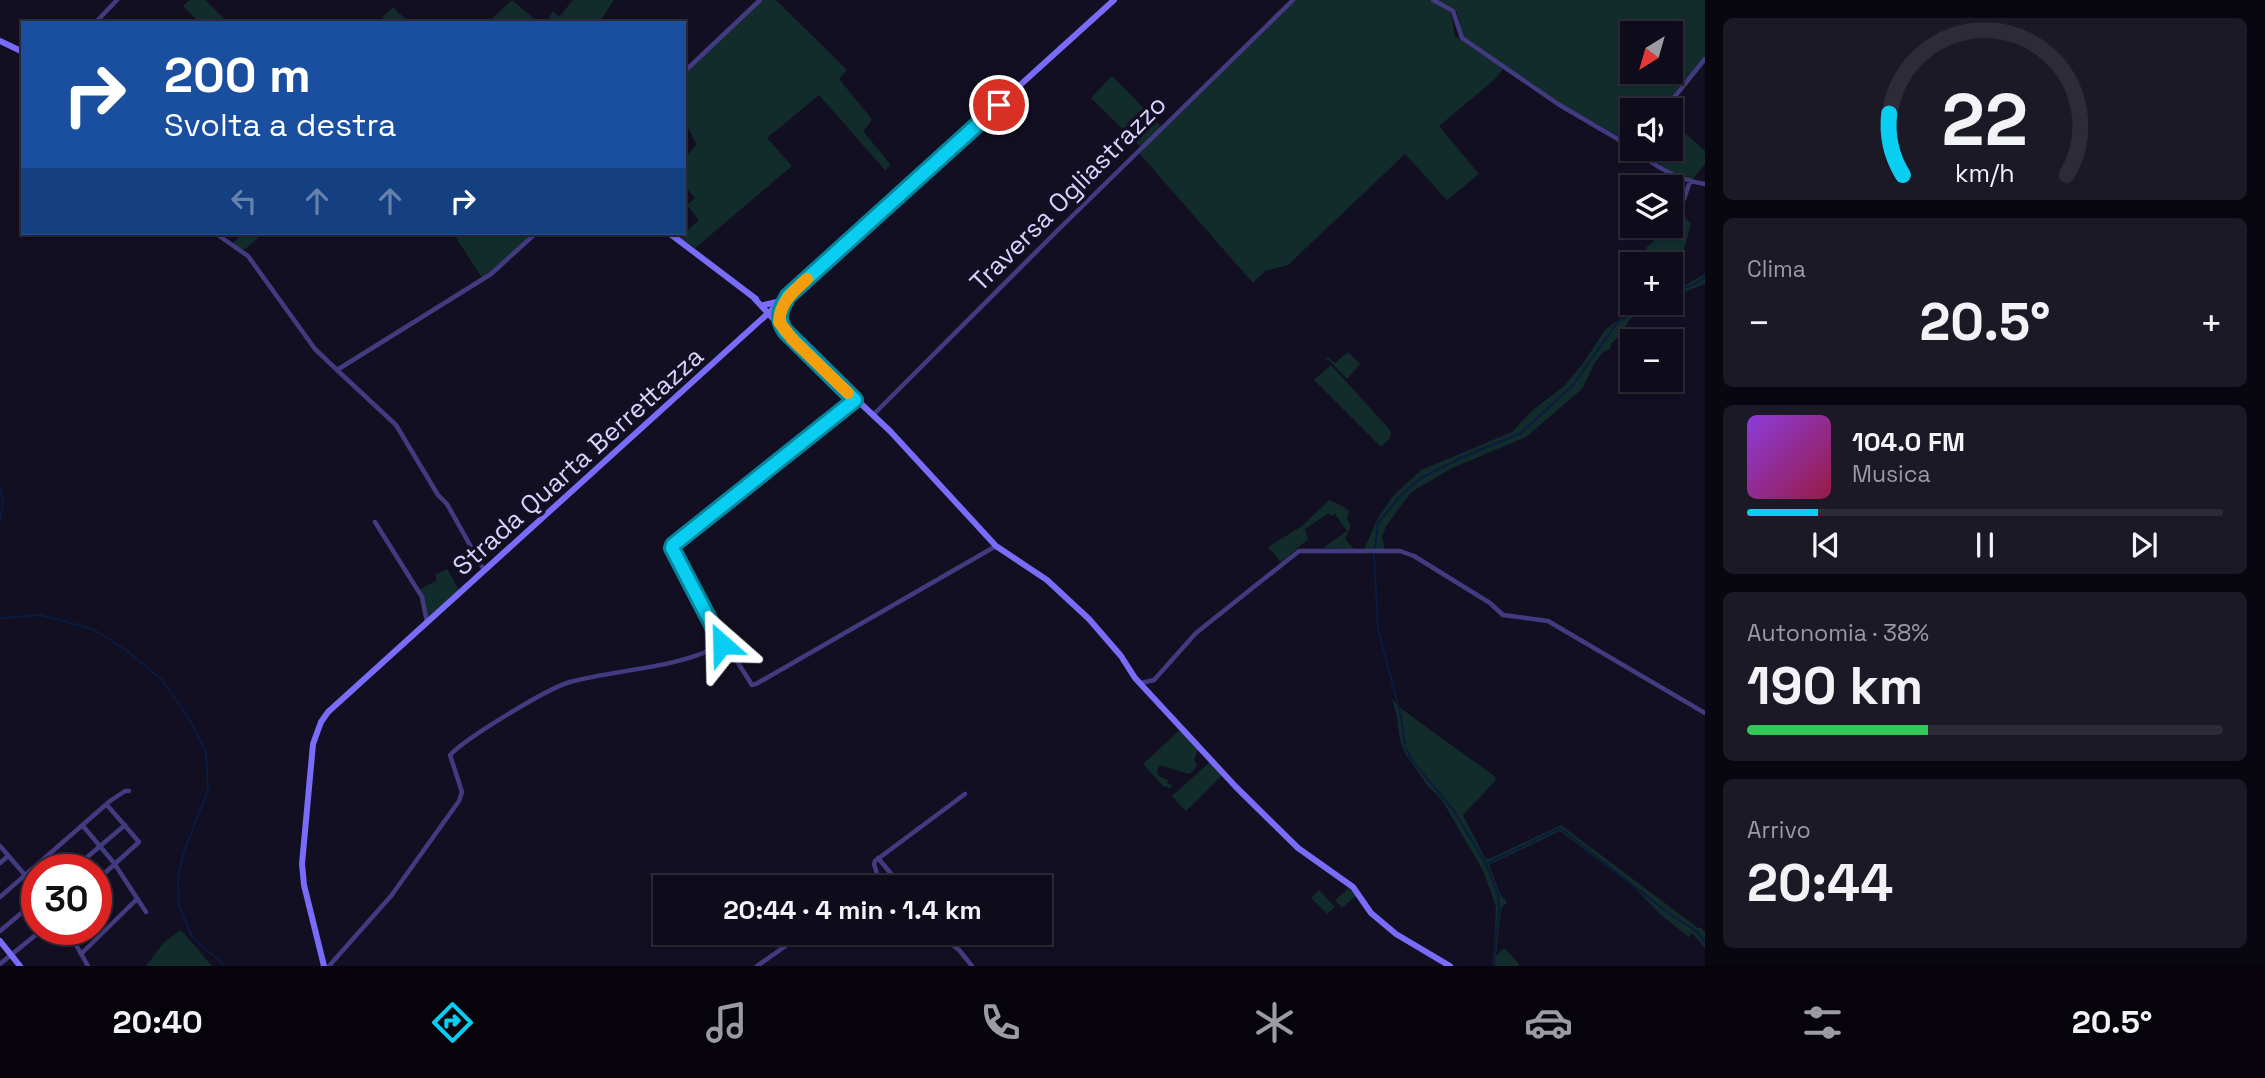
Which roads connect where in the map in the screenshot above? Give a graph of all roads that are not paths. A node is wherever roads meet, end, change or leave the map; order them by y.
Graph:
1 (117, 0) edge
2 (760, 0) edge
3 (1114, 0) edge
4 (1293, 0) edge
5 (1433, 0) edge
6 (97, 21) edge
7 (0, 41) edge
8 (21, 51) edge
9 (1705, 60) edge
10 (686, 70) edge
11 (1674, 98) edge
12 (1620, 140) edge
13 (1650, 161) edge
14 (1690, 181) junction
15 (1705, 184) edge
16 (1684, 198) dead end
17 (218, 235) edge
18 (534, 235) edge
19 (672, 235) edge
20 (788, 296) junction
21 (759, 302) junction
22 (770, 313) junction
23 (779, 324) junction
24 (754, 328) junction
25 (337, 370) junction
26 (855, 400) junction
27 (873, 416) junction
28 (375, 522) dead end
29 (996, 546) junction
30 (485, 571) junction
31 (427, 622) junction
32 (722, 644) junction
33 (1140, 684) junction
34 (1705, 713) edge
35 (129, 791) dead end
36 (965, 794) dead end
37 (107, 805) junction
38 (125, 825) junction
39 (83, 826) junction
40 (0, 846) edge
41 (100, 846) junction
42 (50, 854) edge
43 (91, 854) edge
44 (8, 856) junction
45 (878, 858) junction
46 (0, 863) edge
47 (114, 863) junction
48 (21, 871) edge
49 (878, 875) edge
50 (892, 875) edge
51 (21, 879) edge
52 (0, 897) edge
53 (137, 899) junction
54 (146, 912) dead end
55 (21, 913) edge
56 (0, 931) edge
57 (0, 941) edge
58 (23, 945) edge
59 (76, 945) edge
60 (787, 945) edge
61 (952, 945) edge
62 (81, 954) junction
63 (11, 955) junction
64 (0, 964) edge
65 (20, 966) edge
66 (88, 966) edge
67 (326, 966) edge
68 (757, 966) edge
69 (972, 966) edge
70 (1450, 966) edge

1 - 6 street
2 - 10 street
3 - 20 main road, Strada Quarta Berrettazza
4 - 27 street, Traversa Ogliastrazzo
5 - 12 street
7 - 8 main road
9 - 11 street
13 - 14 street
14 - 15 street
14 - 16 street
17 - 25 street
18 - 25 street
19 - 21 main road
20 - 21 main road
20 - 22 main road, Strada Quarta Berrettazza
20 - 23 main road
21 - 22 main road
21 - 24 main road
22 - 23 main road
22 - 24 main road, Strada Quarta Berrettazza
23 - 24 main road
23 - 26 main road
24 - 30 main road, Strada Quarta Berrettazza
25 - 30 street
26 - 27 main road
26 - 32 street
27 - 29 main road
28 - 31 street
29 - 32 street
29 - 33 main road
30 - 31 main road, Strada Quarta Berrettazza
31 - 67 main road, Strada Quarta Berrettazza
32 - 67 street
33 - 34 street
33 - 70 main road
35 - 37 street
36 - 45 street
37 - 38 street
37 - 39 street
38 - 41 street
38 - 47 street
39 - 41 street
39 - 42 street
40 - 44 street
41 - 43 street
41 - 47 street
44 - 46 street
44 - 48 street
45 - 49 street
45 - 50 street
47 - 53 street
51 - 52 street
53 - 54 street
53 - 62 street
55 - 56 street
57 - 63 main road
58 - 63 street
59 - 62 street
60 - 68 street
61 - 69 street
62 - 66 street
63 - 64 street
63 - 65 main road

